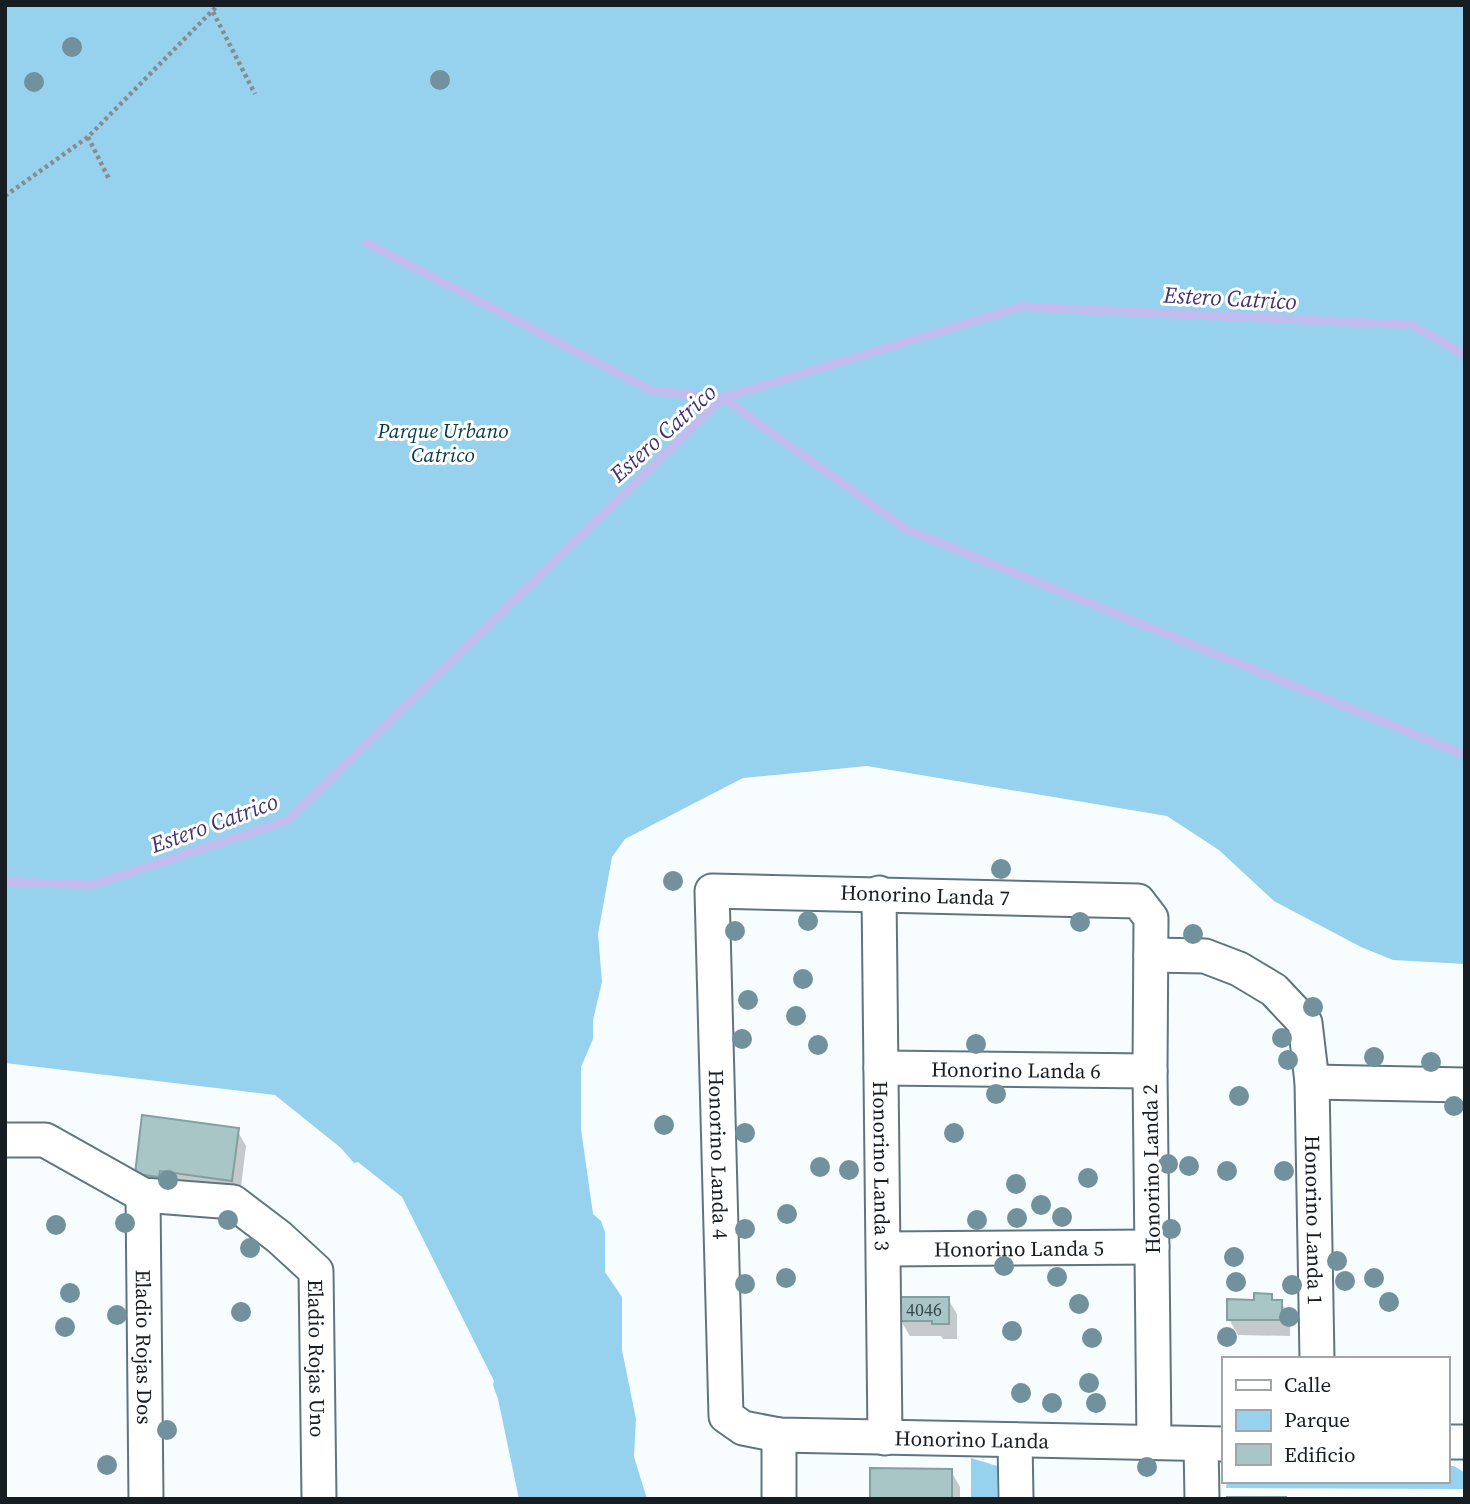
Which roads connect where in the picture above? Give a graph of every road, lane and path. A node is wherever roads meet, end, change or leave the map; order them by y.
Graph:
1 (218, 5) edge
2 (213, 12) junction
3 (255, 94) dead end
4 (88, 137) junction
5 (109, 180) dead end
6 (5, 196) edge
7 (712, 891) joint
8 (879, 893) junction
9 (1138, 901) joint
10 (1151, 955) junction
11 (881, 1068) junction
12 (1150, 1071) junction
13 (1312, 1082) junction
14 (1465, 1085) edge
15 (5, 1140) edge
16 (143, 1195) junction
17 (1152, 1247) junction
18 (884, 1249) junction
19 (1317, 1357) edge
20 (726, 1416) joint
21 (779, 1435) junction
22 (885, 1438) junction
23 (1015, 1440) junction
24 (1154, 1441) junction
25 (1212, 1444) edge
26 (146, 1499) edge
27 (318, 1499) edge
28 (779, 1499) edge
29 (1016, 1499) edge
30 (1202, 1499) edge

1 - 2 path
2 - 3 path
2 - 4 path
4 - 5 path
4 - 6 path
7 - 8 street, Honorino Landa 7
7 - 20 street, Honorino Landa 4
8 - 9 street, Honorino Landa 7
8 - 11 street, Honorino Landa 3
9 - 10 street, Honorino Landa 2
10 - 12 street, Honorino Landa 2
10 - 13 street
11 - 12 street, Honorino Landa 6
11 - 18 street, Honorino Landa 3
12 - 17 street, Honorino Landa 2
13 - 14 street
13 - 19 street, Honorino Landa 1
15 - 16 street, Eladio Rojas Uno
16 - 26 street, Eladio Rojas Dos
16 - 27 street, Eladio Rojas Uno
17 - 18 street, Honorino Landa 5
17 - 24 street, Honorino Landa 2
18 - 22 street, Honorino Landa 3
20 - 21 street, Honorino Landa
21 - 22 street, Honorino Landa
21 - 28 street
22 - 23 street, Honorino Landa
23 - 24 street, Honorino Landa
23 - 29 street
24 - 25 street, Honorino Landa
25 - 30 street

